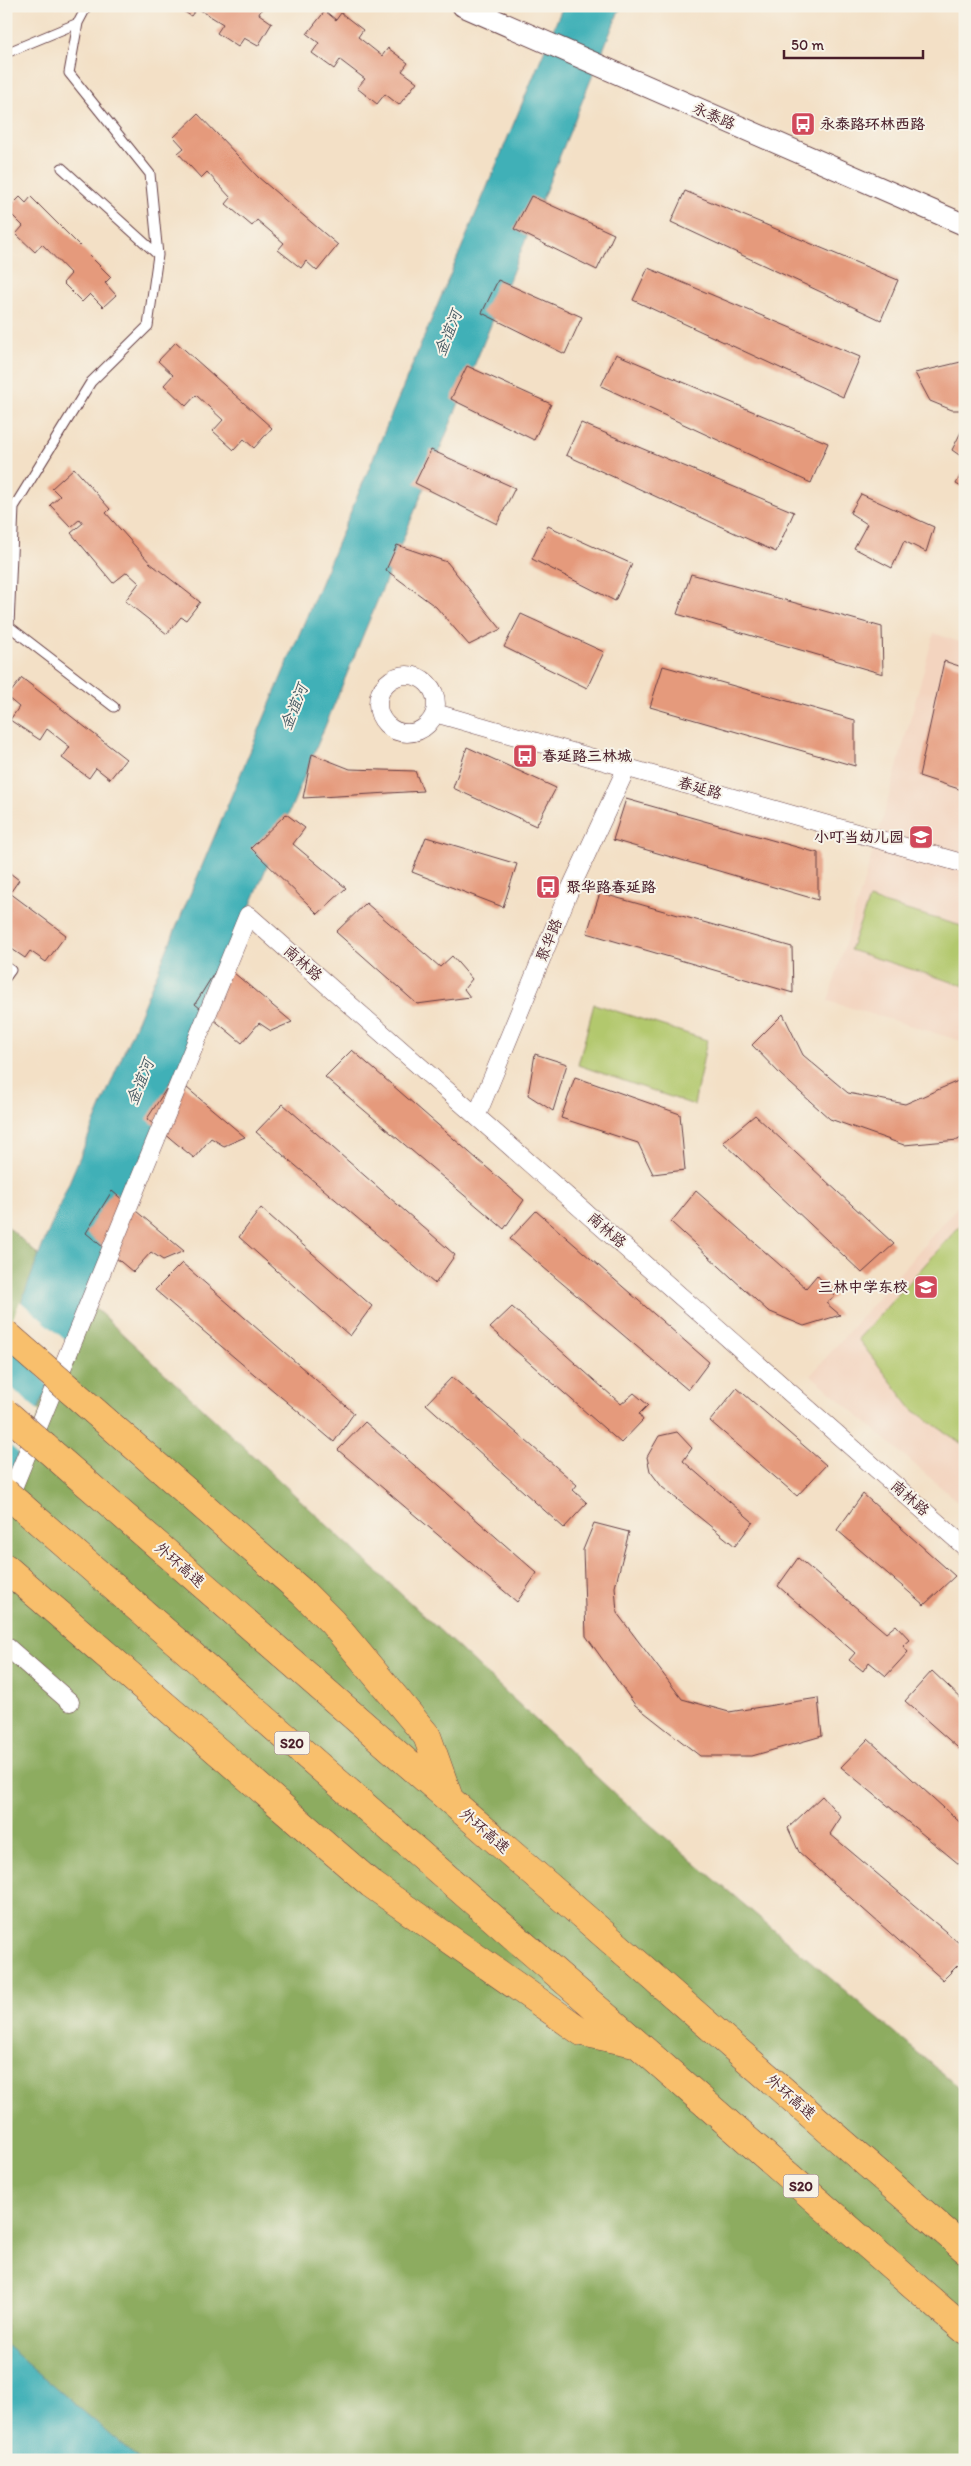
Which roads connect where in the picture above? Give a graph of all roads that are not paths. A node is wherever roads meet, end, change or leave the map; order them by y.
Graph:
1 (88, 6) edge
2 (463, 6) edge
3 (78, 23) junction
4 (6, 53) edge
5 (62, 168) dead end
6 (965, 225) edge
7 (158, 255) junction
8 (8, 625) edge
9 (6, 636) edge
10 (114, 707) dead end
11 (435, 713) dead end
12 (627, 767) junction
13 (965, 864) edge
14 (6, 966) edge
15 (6, 977) edge
16 (477, 1115) junction
17 (6, 1334) edge
18 (6, 1413) edge
19 (11, 1502) edge
20 (965, 1547) edge
21 (6, 1568) edge
22 (6, 1646) edge
23 (70, 1702) dead end
24 (449, 1800) junction
25 (636, 2043) junction
26 (965, 2250) edge
27 (965, 2330) edge

1 - 3 lane
2 - 6 street, 永泰路
3 - 4 lane
3 - 7 lane
5 - 7 lane
7 - 8 lane
8 - 9 lane
8 - 10 lane
11 - 12 street, 春延路
12 - 13 street, 春延路
12 - 16 street, 聚华路
14 - 15 lane
16 - 19 street, 南林路
16 - 20 street, 南林路
17 - 24 highway, bridge
18 - 24 highway, 外环高速, bridge
19 - 25 highway, S20
21 - 25 highway
22 - 23 street
24 - 26 highway, 外环高速
25 - 27 highway, S20

